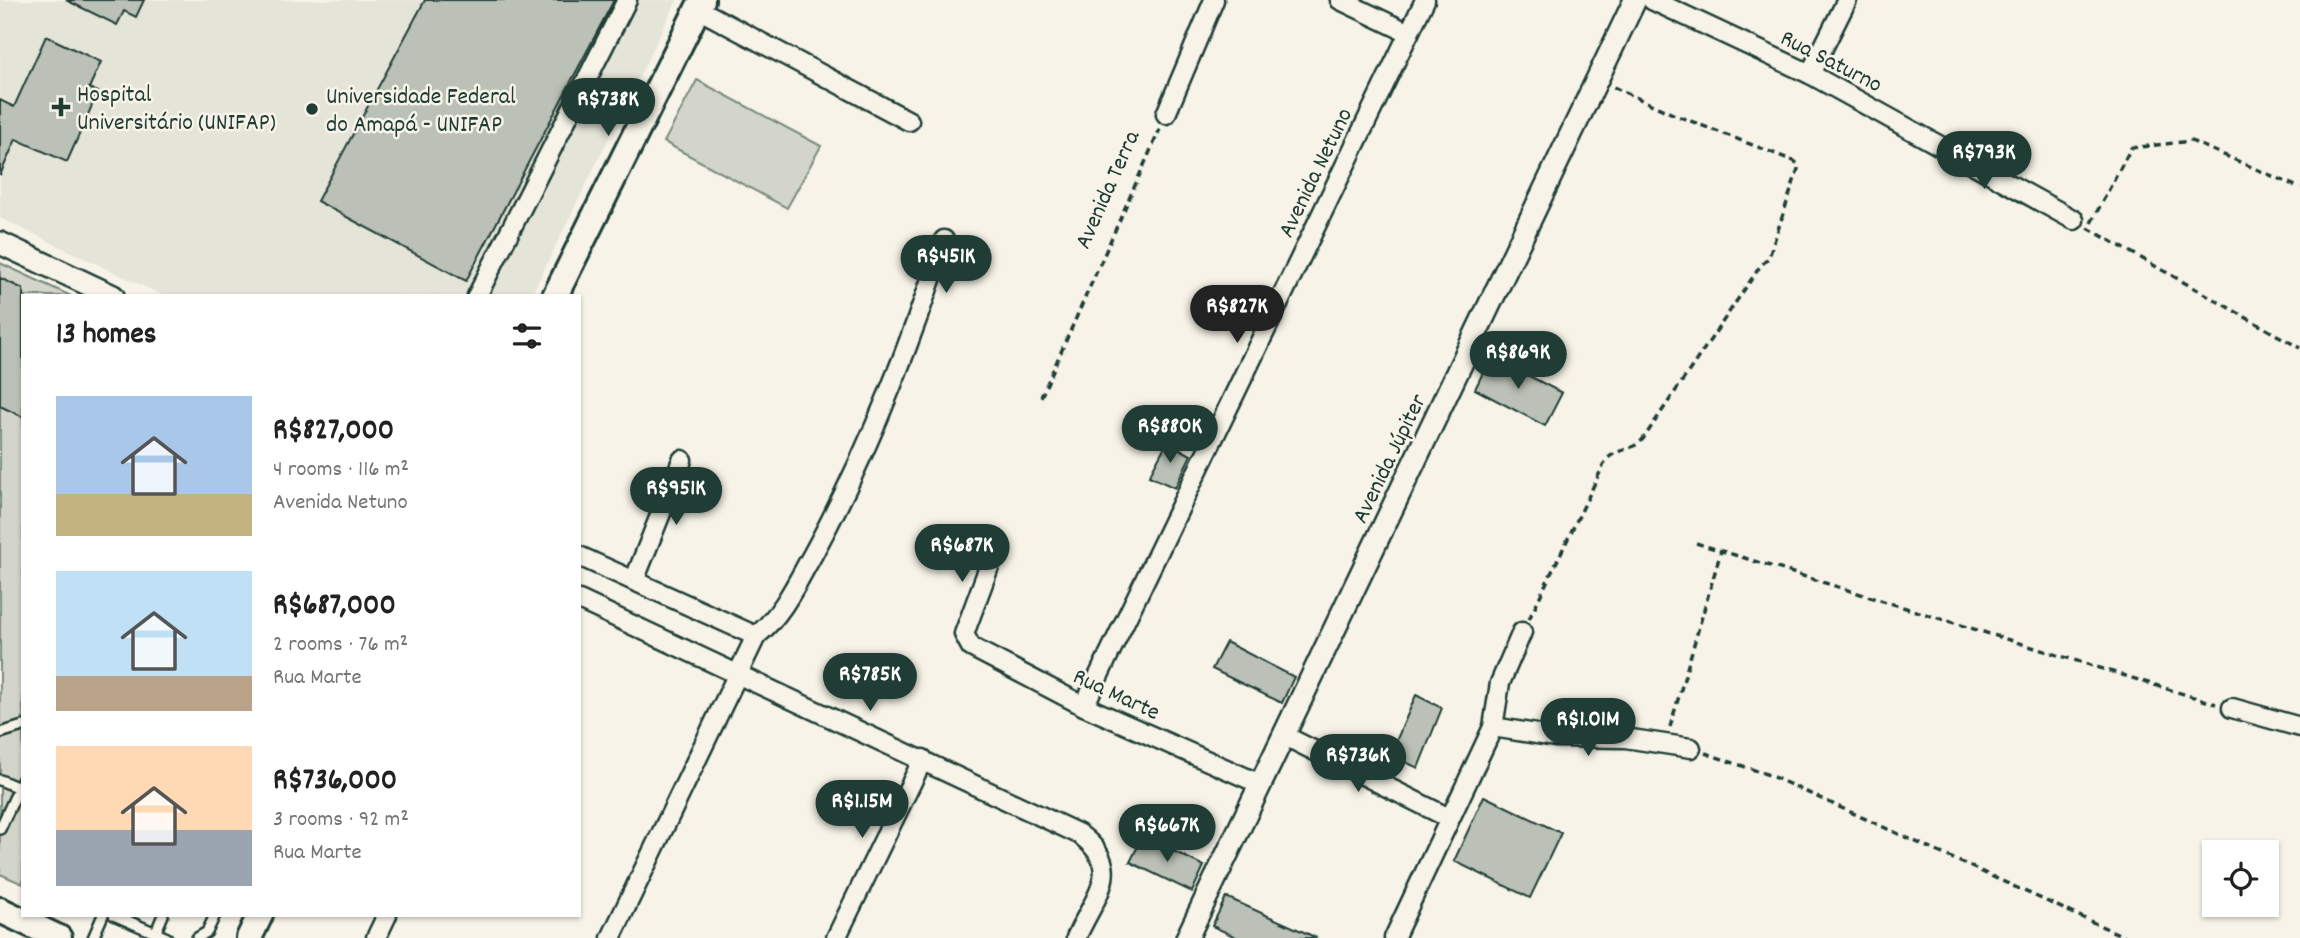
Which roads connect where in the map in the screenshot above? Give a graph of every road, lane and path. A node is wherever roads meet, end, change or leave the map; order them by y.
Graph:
1 (627, 0) edge
2 (1214, 0) edge
3 (1340, 0) edge
4 (1425, 0) edge
5 (1635, 0) edge
6 (1652, 0) edge
7 (1847, 0) edge
8 (700, 5) edge
9 (1409, 33) junction
10 (1810, 74) junction
11 (1599, 80) junction
12 (1166, 114) joint
13 (909, 121) dead end
14 (2300, 188) edge
15 (2082, 224) junction
16 (944, 240) dead end
17 (0, 243) edge
18 (109, 294) edge
19 (478, 294) edge
20 (556, 294) edge
21 (2300, 348) edge
22 (1041, 397) dead end
23 (682, 460) dead end
24 (1696, 543) dead end
25 (996, 548) dead end
26 (1721, 551) junction
27 (581, 557) edge
28 (634, 581) junction
29 (581, 601) edge
30 (1522, 632) joint
31 (756, 636) junction
32 (738, 674) junction
33 (1084, 706) junction
34 (2232, 709) joint
35 (21, 727) edge
36 (1493, 727) junction
37 (2300, 727) edge
38 (0, 733) edge
39 (1285, 736) junction
40 (1666, 743) junction
41 (1688, 747) joint
42 (923, 759) junction
43 (0, 779) edge
44 (21, 783) edge
45 (1260, 784) junction
46 (1449, 818) junction
47 (0, 829) edge
48 (0, 910) edge
49 (102, 917) edge
50 (118, 917) edge
51 (162, 917) edge
52 (214, 917) edge
53 (259, 917) edge
54 (386, 917) edge
55 (155, 934) junction
56 (2123, 936) edge
57 (59, 938) edge
58 (93, 938) edge
59 (167, 938) edge
60 (197, 938) edge
61 (249, 938) edge
62 (376, 938) edge
63 (611, 938) edge
64 (836, 938) edge
65 (1076, 938) edge
66 (1187, 938) edge
67 (1394, 938) edge

1 - 19 street
2 - 12 street, Avenida Terra
3 - 9 street
4 - 9 street, Avenida Netuno
5 - 11 street, Avenida Júpiter
6 - 10 street, Rua Saturno
7 - 10 street
8 - 13 street
8 - 20 main road
9 - 33 street, Avenida Netuno
10 - 15 street, Rua Saturno
11 - 30 path
11 - 39 street, Avenida Júpiter
12 - 22 path, Avenida Terra
14 - 15 path
15 - 21 path
16 - 31 street
17 - 18 street
23 - 28 street
24 - 26 path
25 - 33 street, Rua Marte
26 - 34 path
26 - 40 path
27 - 28 street
28 - 31 street
29 - 32 street
30 - 36 street
31 - 32 street
32 - 42 street
32 - 63 street
33 - 45 street, Rua Marte
34 - 37 street
35 - 38 lane
36 - 40 street
36 - 46 street
39 - 45 street, Avenida Júpiter
39 - 46 street
40 - 41 street
41 - 56 path
42 - 64 street
42 - 65 street
43 - 44 lane
44 - 47 lane
45 - 66 street, Avenida Júpiter
46 - 67 street
48 - 57 main road
49 - 58 lane
50 - 55 lane
51 - 55 lane
52 - 60 lane
53 - 61 main road
54 - 62 street
55 - 59 lane

